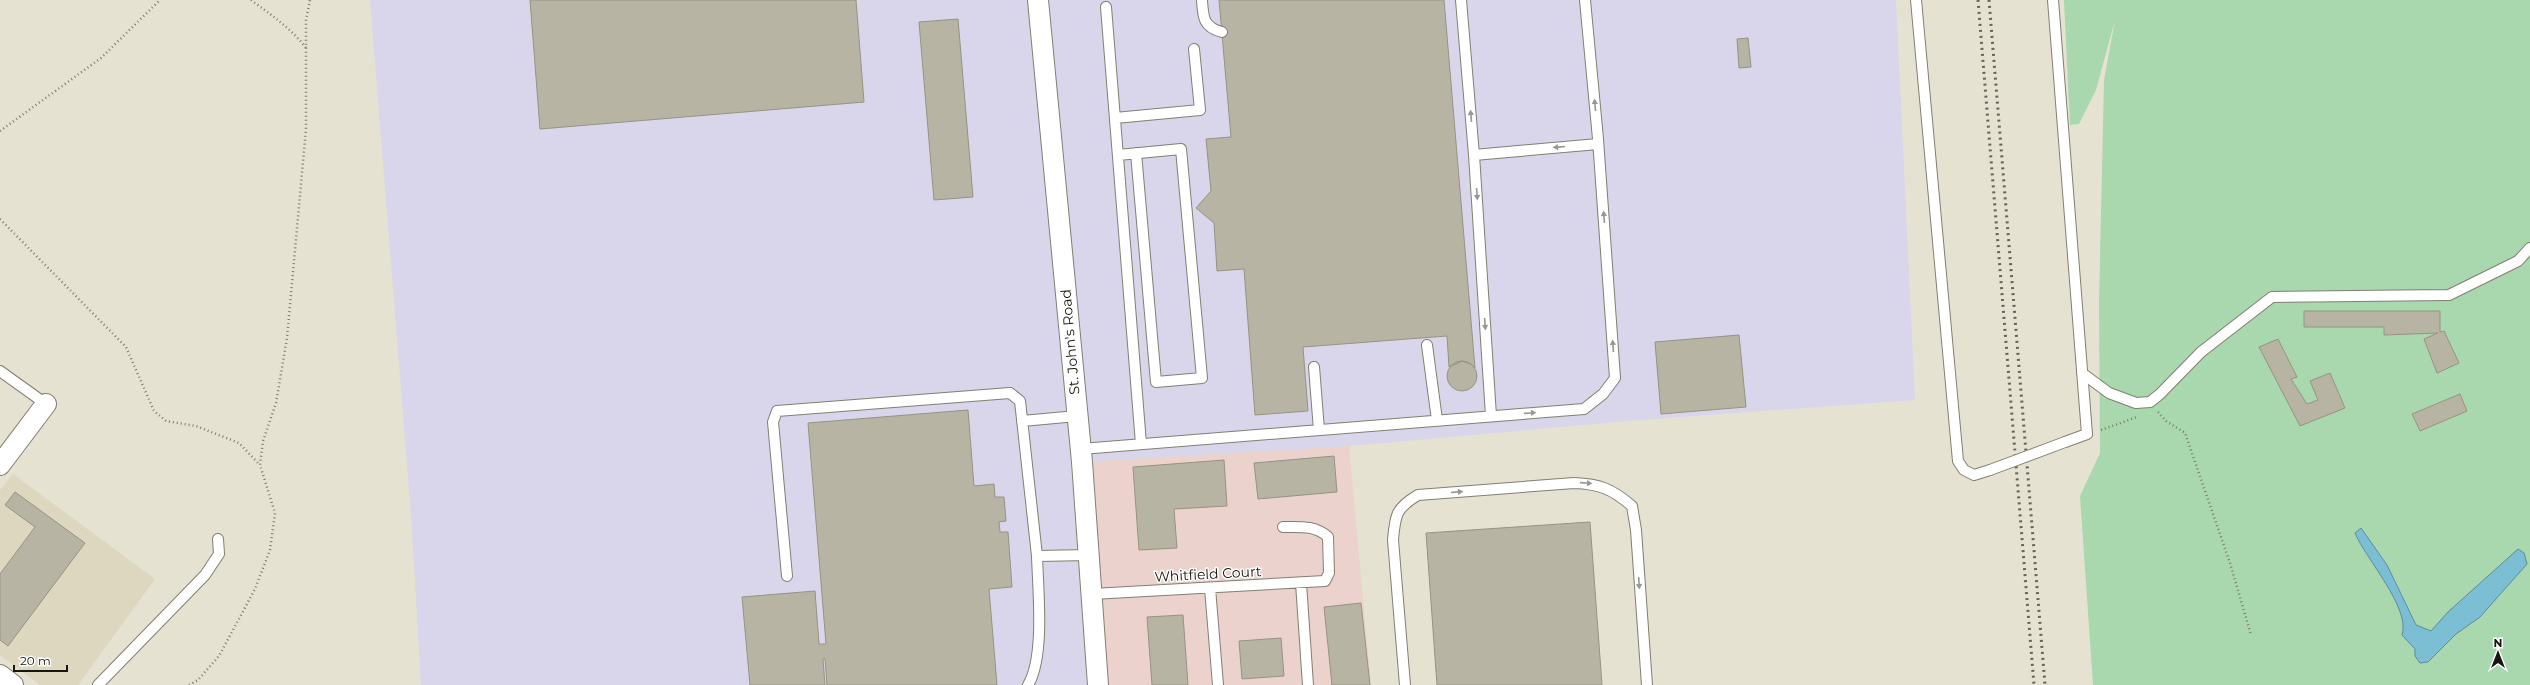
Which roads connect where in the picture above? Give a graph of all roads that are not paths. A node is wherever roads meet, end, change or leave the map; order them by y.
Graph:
1 (1038, 0) edge
2 (1202, 0) edge
3 (1461, 0) edge
4 (1584, 0) edge
5 (1916, 0) edge
6 (2053, 0) edge
7 (1106, 7) dead end
8 (1222, 32) dead end
9 (1194, 49) dead end
10 (1115, 118) junction
11 (1598, 144) junction
12 (1136, 153) dead end
13 (1118, 155) junction
14 (1474, 155) junction
15 (2530, 248) edge
16 (1427, 345) dead end
17 (1314, 367) dead end
18 (0, 371) edge
19 (2082, 373) junction
20 (46, 404) joint
21 (1077, 416) junction
22 (1492, 416) junction
23 (1436, 420) junction
24 (1022, 421) junction
25 (1319, 430) junction
26 (1141, 444) junction
27 (1080, 449) junction
28 (0, 465) edge
29 (1283, 527) dead end
30 (218, 539) dead end
31 (1089, 555) junction
32 (1037, 556) junction
33 (787, 576) dead end
34 (1301, 583) junction
35 (1210, 588) junction
36 (1092, 594) junction
37 (0, 675) edge
38 (13, 685) edge
39 (98, 685) edge
40 (1028, 685) edge
41 (1098, 685) edge
42 (1218, 685) edge
43 (1308, 685) edge
44 (1405, 685) edge
45 (1648, 685) edge

1 - 21 street, St. John's Road
2 - 8 lane
14 -> 3 lane
11 -> 4 lane
5 - 19 lane, bridge
6 - 19 lane
7 - 10 lane
9 - 10 lane
10 - 13 lane
11 -> 14 lane
22 -> 11 lane
12 - 13 lane
13 - 26 lane
14 -> 22 lane
15 - 19 lane
16 - 23 lane
17 - 25 lane
18 - 20 lane
20 - 28 street
21 - 24 lane
21 - 27 street, St. John's Road
22 - 23 lane
23 - 25 lane
24 - 32 lane
24 - 33 lane
25 - 26 lane
26 - 27 lane
27 - 31 street, St. John's Road
29 - 34 lane, Whitfield Court
30 - 39 lane
31 - 32 lane
31 - 36 street, St. John's Road
32 - 40 lane
34 - 35 lane, Whitfield Court
34 - 43 lane
35 - 36 lane, Whitfield Court
35 - 42 lane
36 - 41 street, St. John's Road
37 - 38 street
44 -> 45 lane

